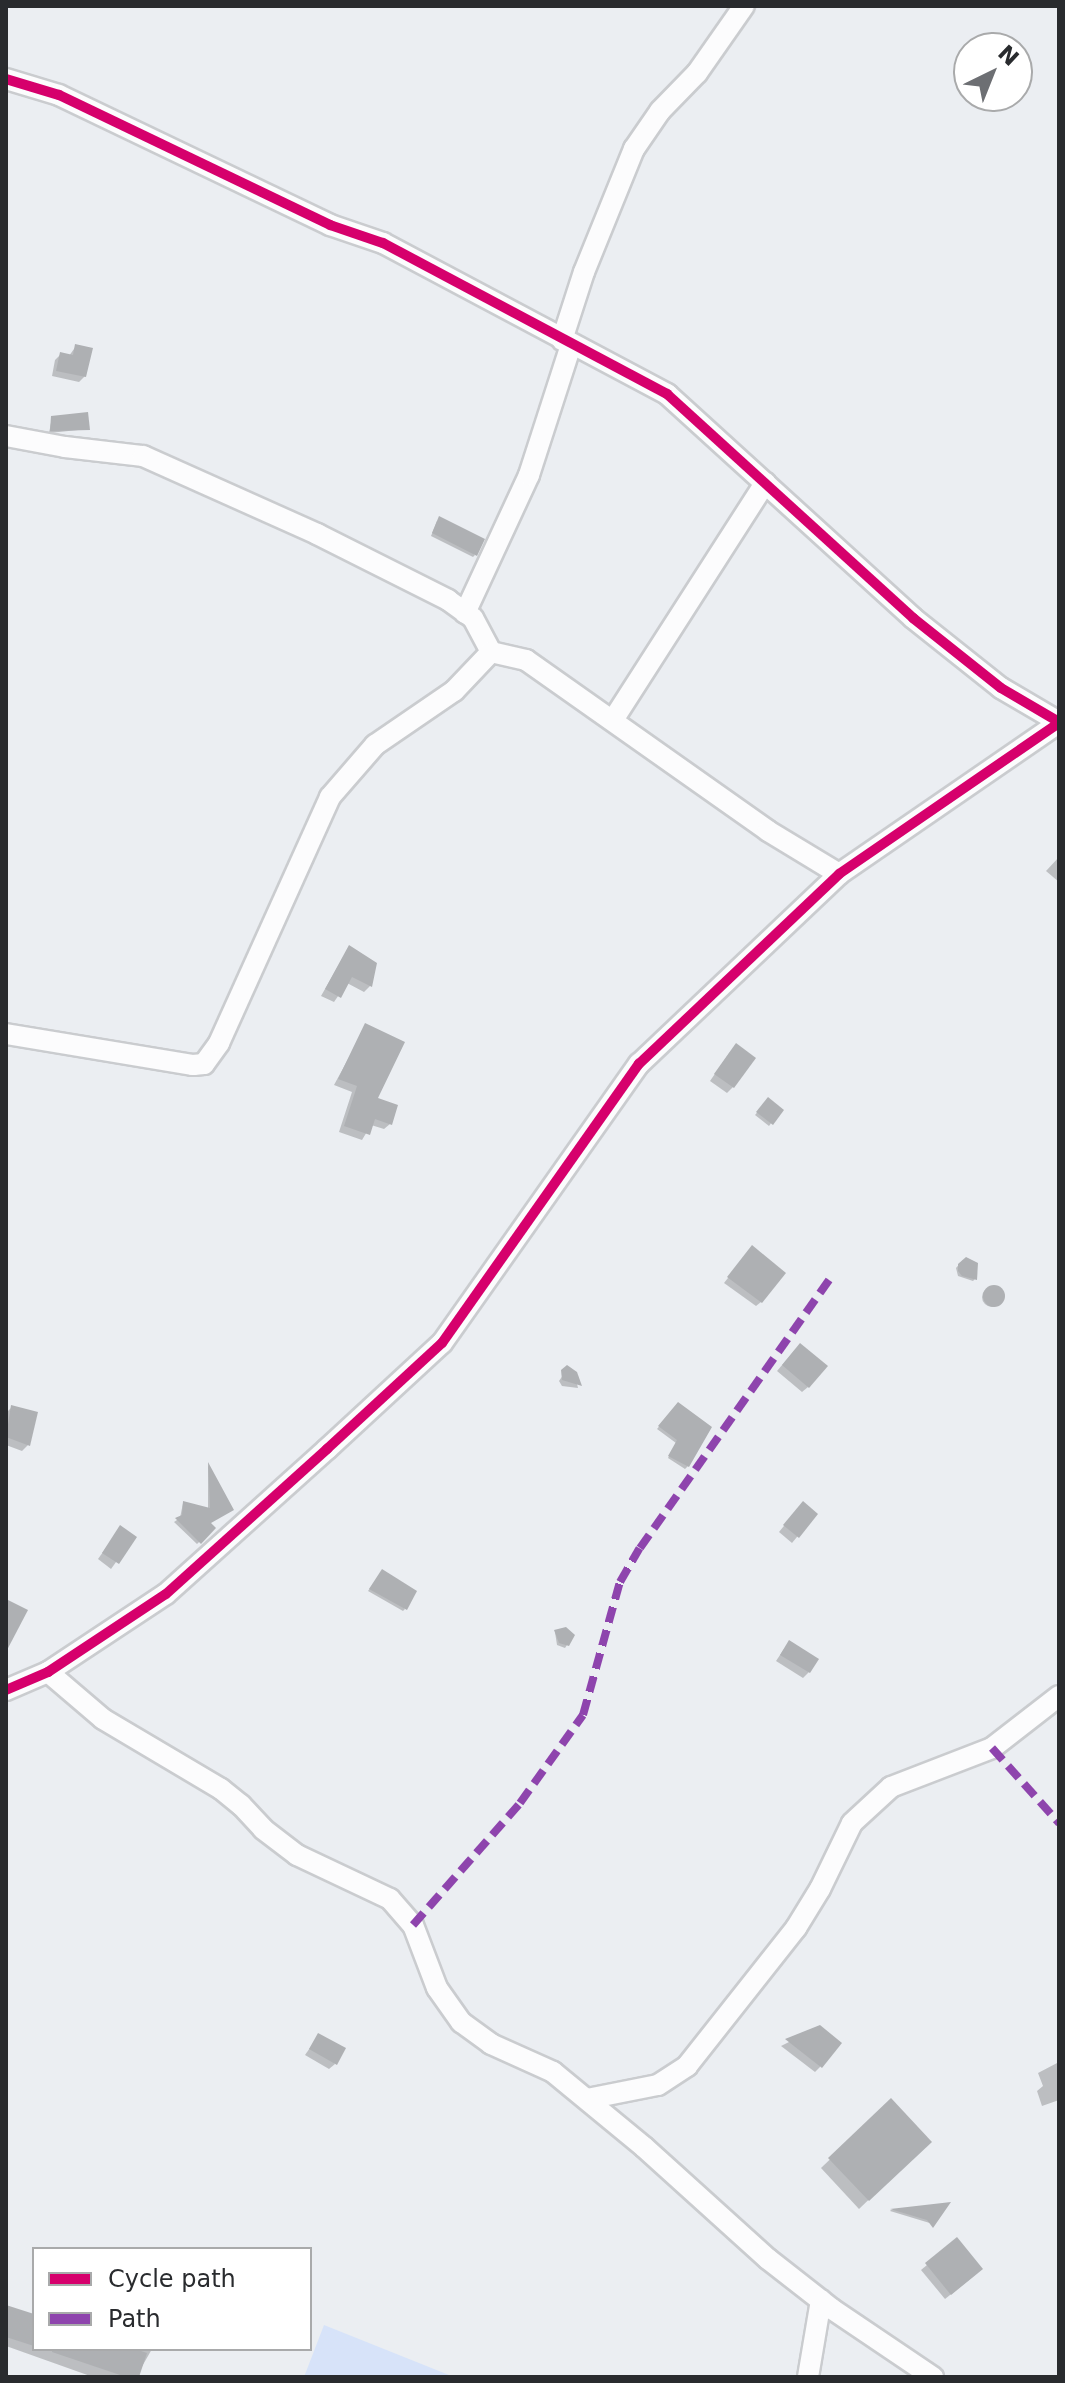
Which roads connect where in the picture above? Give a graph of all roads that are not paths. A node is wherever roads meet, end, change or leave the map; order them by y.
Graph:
1 (744, 6) edge
2 (6, 79) edge
3 (566, 342) junction
4 (6, 436) edge
5 (765, 483) junction
6 (465, 613) junction
7 (491, 652) junction
8 (613, 720) junction
9 (1059, 723) edge
10 (839, 874) junction
11 (6, 1034) edge
12 (48, 1672) junction
13 (6, 1690) edge
14 (1059, 1696) edge
15 (587, 2099) junction
16 (821, 2300) junction
17 (808, 2377) edge
18 (933, 2377) edge

1 - 3 street
2 - 3 street
3 - 5 street
3 - 6 street
4 - 6 street
5 - 8 street
5 - 9 street
6 - 7 street
7 - 8 street
7 - 11 street
8 - 10 street
9 - 10 street
10 - 12 street
12 - 13 street
12 - 15 street
14 - 15 street
15 - 16 street
16 - 17 street
16 - 18 street

